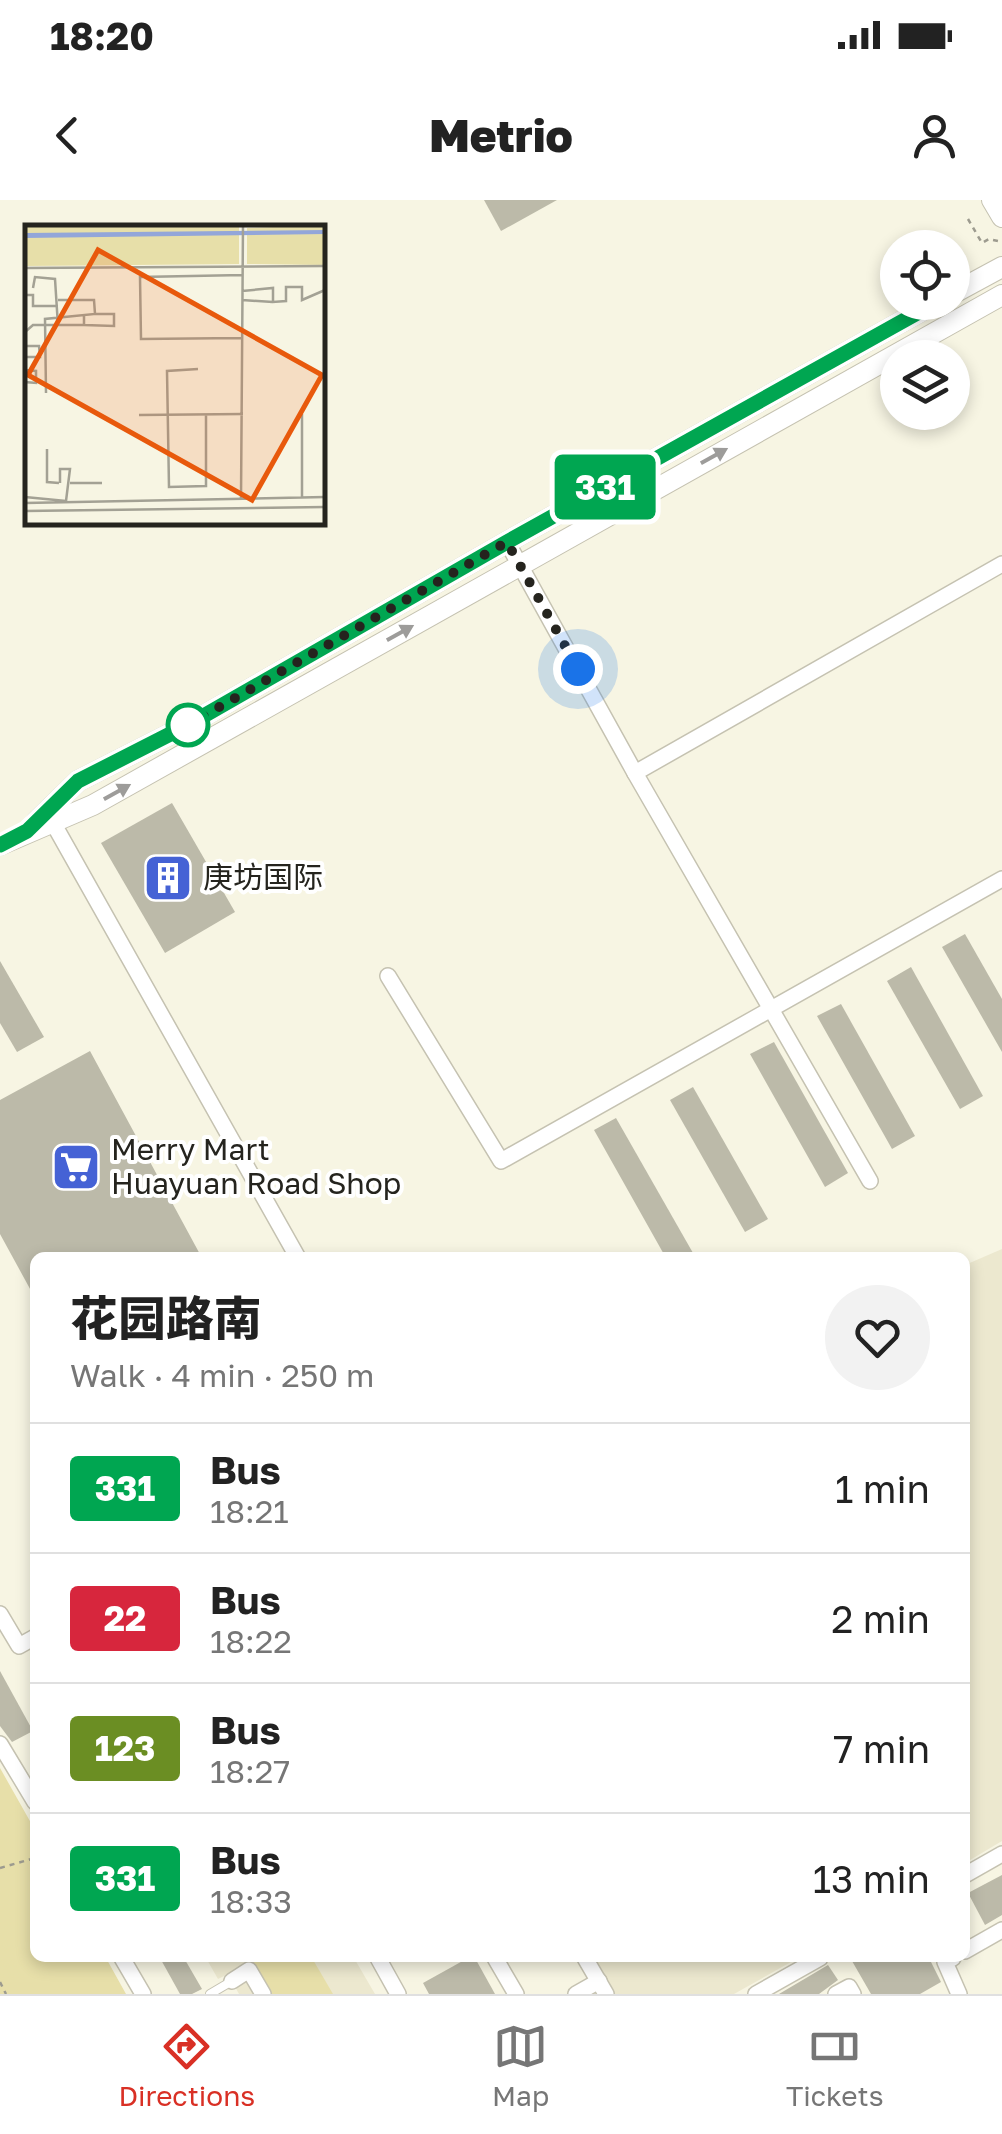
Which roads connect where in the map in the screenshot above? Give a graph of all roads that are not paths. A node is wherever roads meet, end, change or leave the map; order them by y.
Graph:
1 (992, 200) edge
2 (1002, 217) edge
3 (1002, 266) edge
4 (970, 284) edge
5 (1002, 294) edge
6 (906, 320) edge
7 (628, 475) junction
8 (641, 498) junction
9 (507, 542) junction
10 (1002, 564) edge
11 (520, 565) junction
12 (635, 773) junction
13 (52, 821) junction
14 (27, 831) junction
15 (0, 845) edge
16 (1002, 879) edge
17 (388, 976) dead end
18 (771, 1010) junction
19 (870, 1181) dead end
20 (295, 1252) edge
21 (0, 1614) edge
22 (30, 1639) edge
23 (0, 1744) edge
24 (30, 1794) edge
25 (1002, 1854) edge
26 (970, 1872) edge
27 (1002, 1930) edge
28 (970, 1948) edge
29 (124, 1962) edge
30 (380, 1962) edge
31 (497, 1962) edge
32 (587, 1962) edge
33 (813, 1962) edge
34 (946, 1962) edge
35 (245, 1964) edge
36 (232, 1981) joint
37 (603, 1988) edge
38 (143, 1994) edge
39 (210, 1994) edge
40 (263, 1994) edge
41 (398, 1994) edge
42 (516, 1994) edge
43 (576, 1994) edge
44 (756, 1994) edge
45 (836, 1994) edge
46 (853, 1994) edge
47 (960, 1994) edge

1 - 2 street
3 - 4 street
8 -> 5 street
6 - 7 street
7 - 8 street
7 - 9 street
8 - 11 street
9 - 11 street
9 - 14 street
10 - 12 street
11 - 12 street
13 -> 11 street
12 - 18 street
13 - 14 street
13 - 20 street
14 - 15 street
16 - 18 street
17 - 18 street
18 - 19 street
21 - 22 street
23 - 24 street
25 - 26 street
27 - 28 street
29 - 38 street
30 - 41 street
31 - 42 street
32 - 37 street
33 - 44 street
34 - 47 street
35 - 36 street
35 - 40 street
36 - 39 lane
37 - 43 street
45 - 46 street

